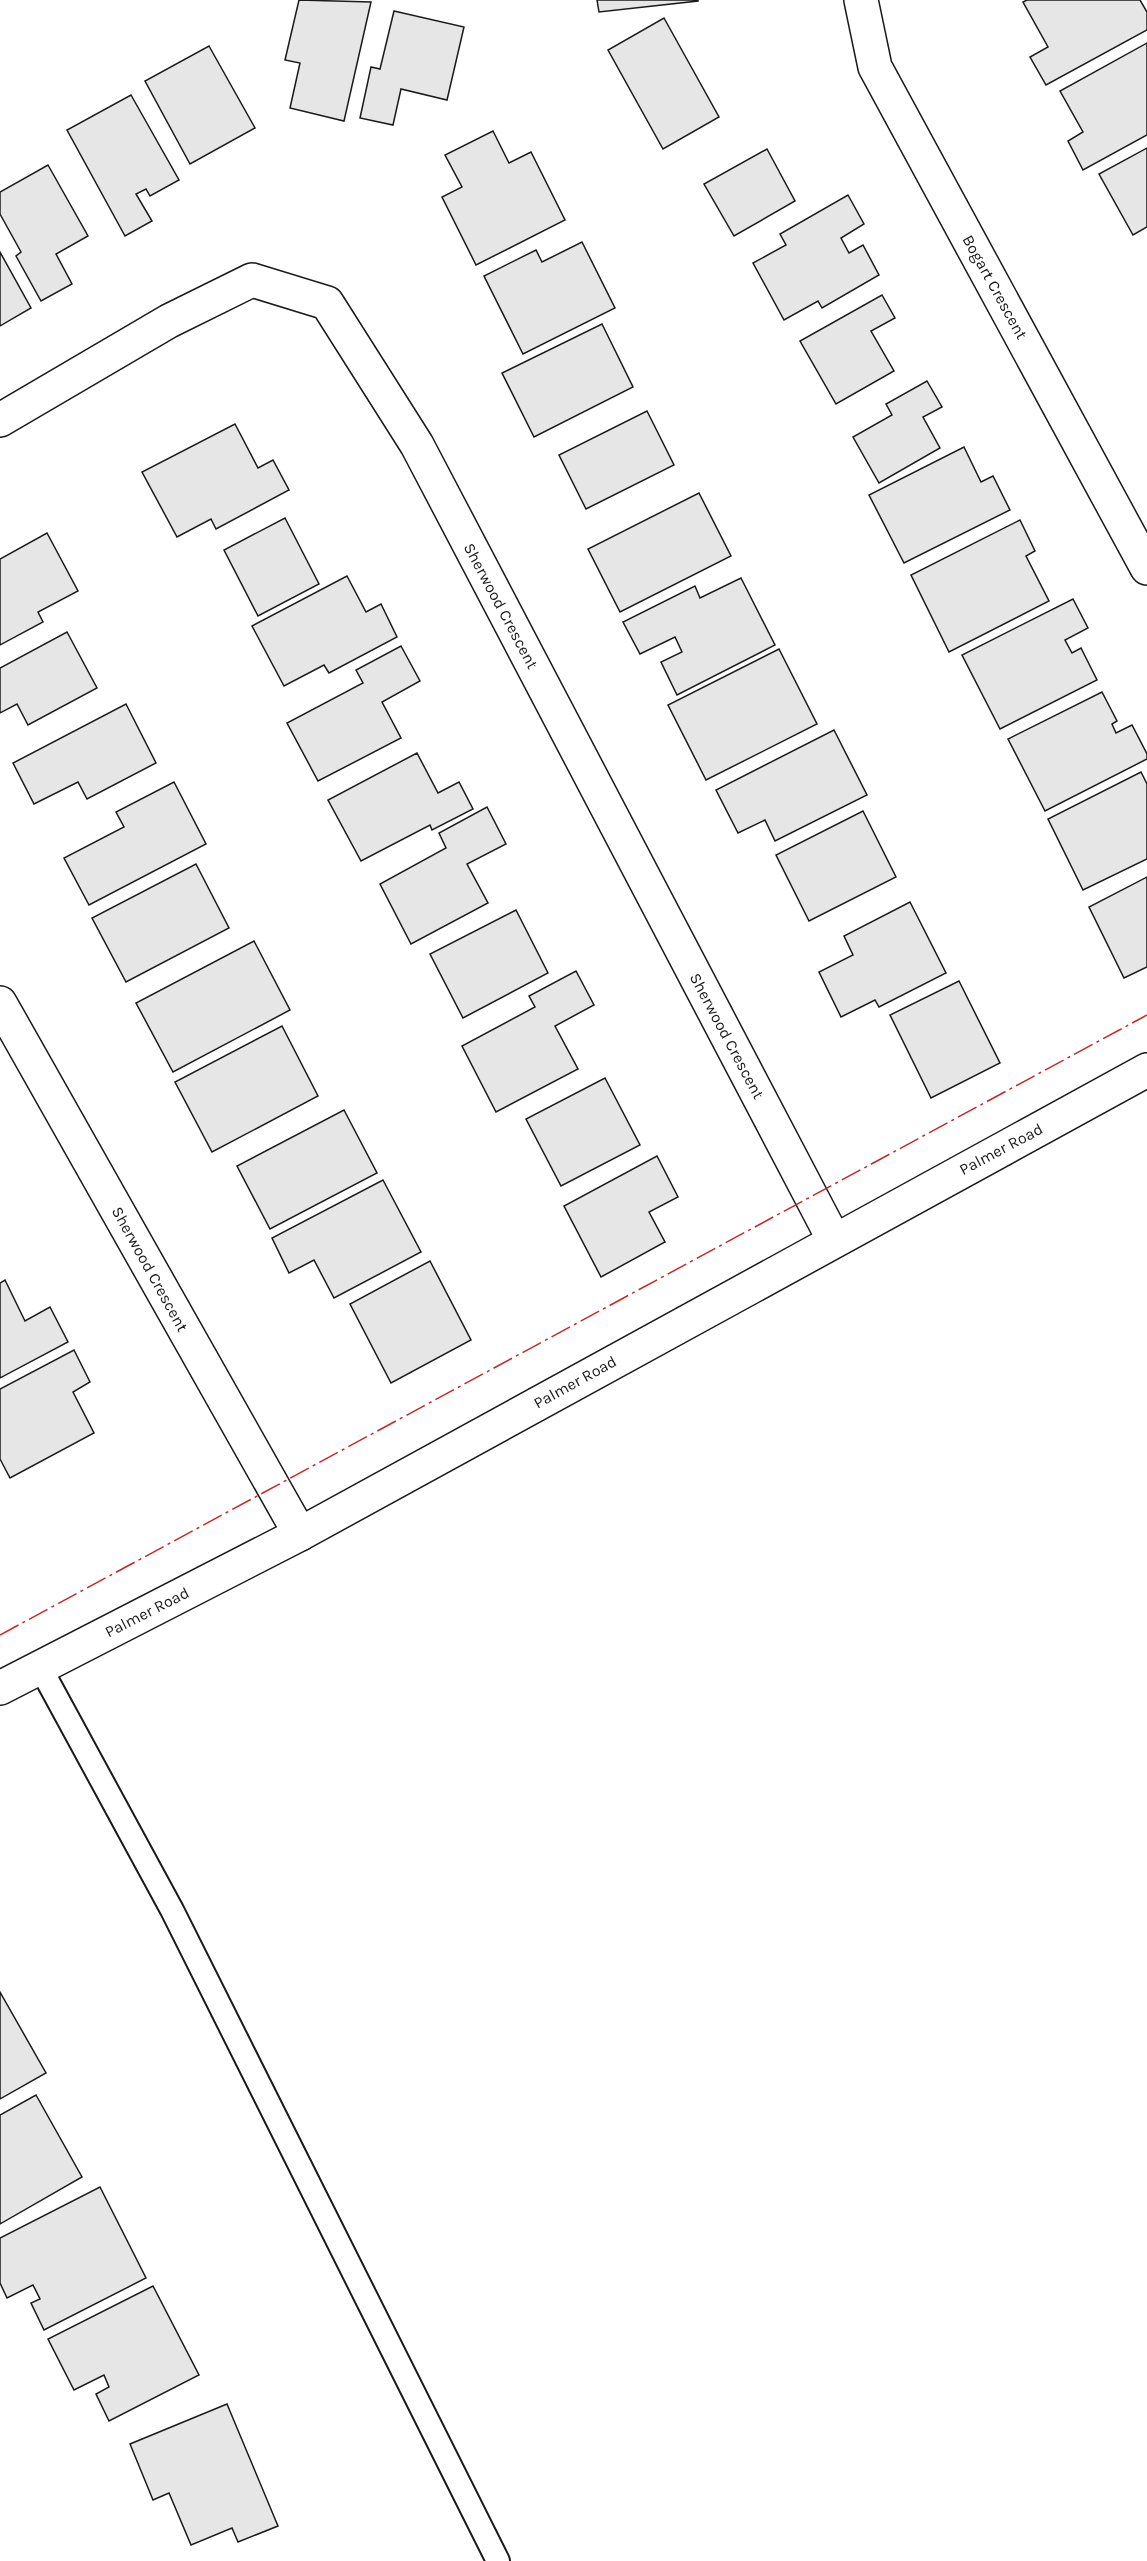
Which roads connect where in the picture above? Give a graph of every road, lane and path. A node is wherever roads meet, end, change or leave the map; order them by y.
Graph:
1 (861, 0) edge
2 (0, 420) edge
3 (1147, 568) edge
4 (0, 1003) edge
5 (1147, 1070) edge
6 (834, 1240) junction
7 (300, 1534) junction
8 (40, 1667) junction
9 (0, 1688) edge
10 (498, 2561) edge

1 - 3 street, Bogart Crescent
2 - 6 street, Sherwood Crescent
4 - 7 street, Sherwood Crescent
5 - 6 street, Palmer Road
6 - 7 street, Palmer Road
7 - 8 street, Palmer Road
8 - 9 street, Palmer Road
8 - 10 lane

